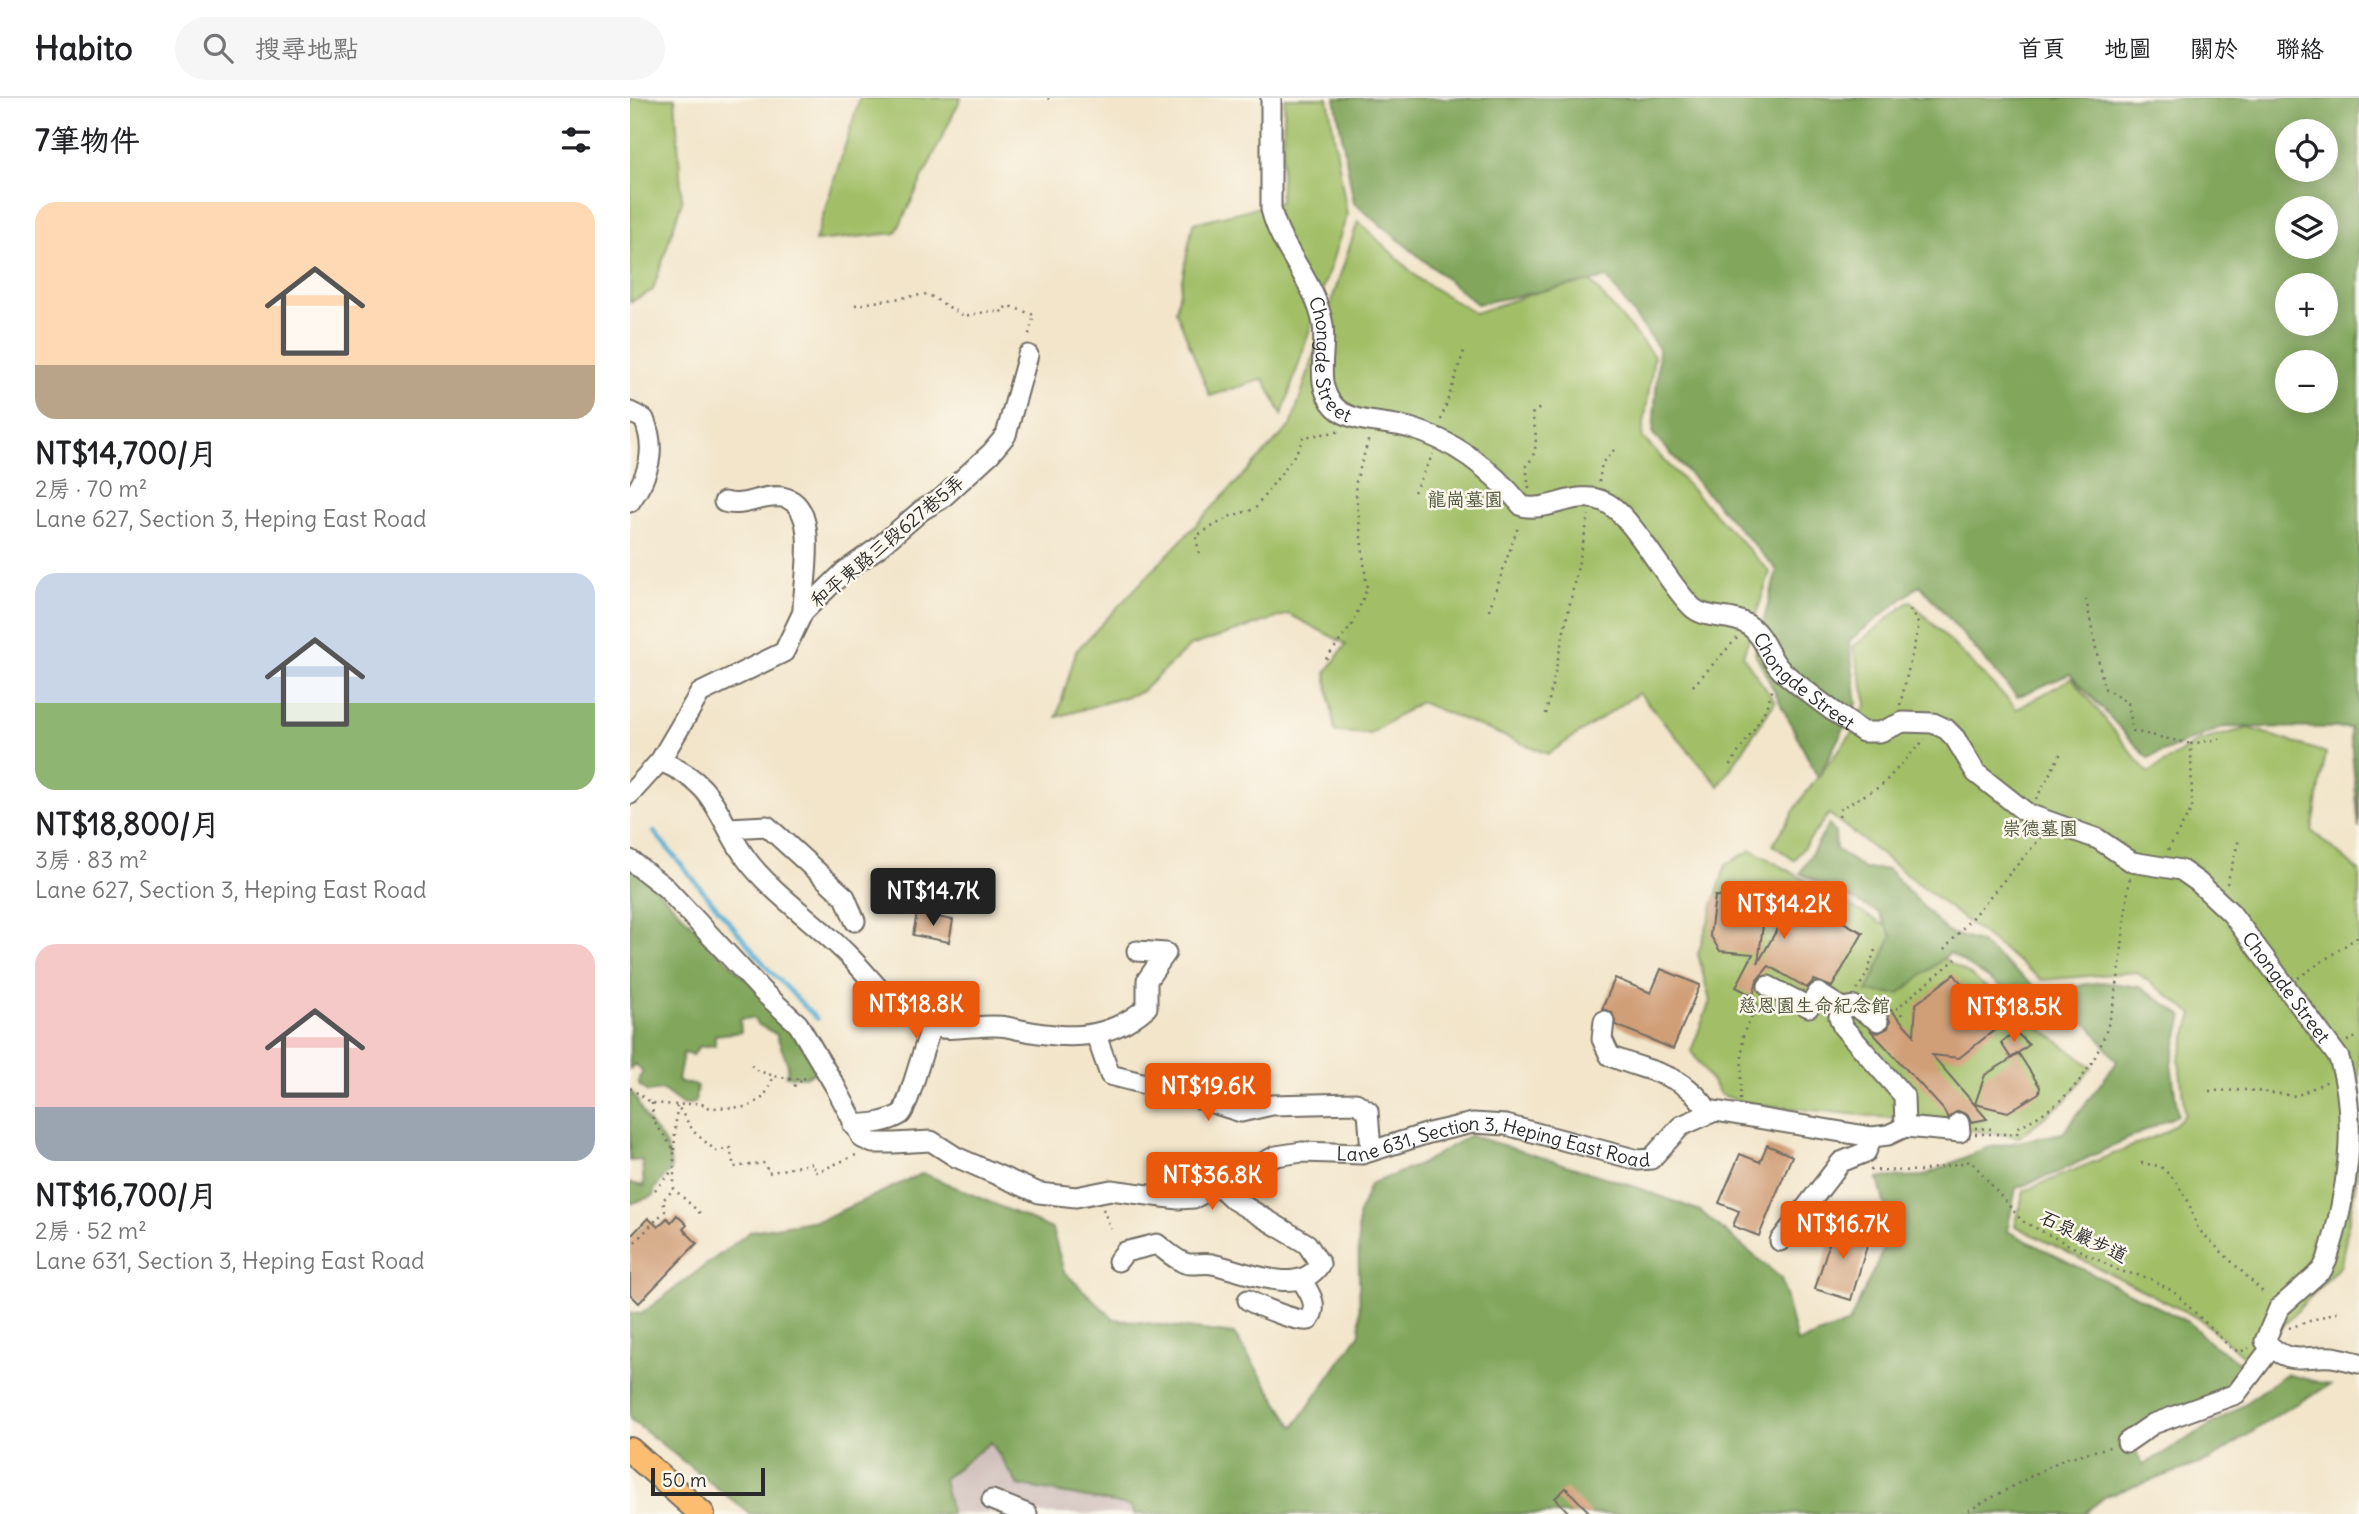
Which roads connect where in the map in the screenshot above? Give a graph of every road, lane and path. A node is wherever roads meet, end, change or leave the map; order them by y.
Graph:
1 (1271, 98) edge
2 (855, 306) dead end
3 (1465, 348) dead end
4 (1028, 355) joint
5 (1541, 407) dead end
6 (630, 412) edge
7 (1353, 430) dead end
8 (1371, 433) dead end
9 (1437, 438) junction
10 (1614, 450) dead end
11 (1596, 491) junction
12 (1414, 492) dead end
13 (630, 502) edge
14 (724, 502) dead end
15 (1521, 514) junction
16 (1199, 552) dead end
17 (2086, 599) dead end
18 (1489, 610) dead end
19 (1910, 610) dead end
20 (803, 612) junction
21 (1750, 626) junction
22 (1326, 659) dead end
23 (1780, 670) junction
24 (1693, 686) dead end
25 (1546, 714) dead end
26 (1903, 722) junction
27 (1933, 723) junction
28 (2225, 738) dead end
29 (2191, 744) junction
30 (2061, 753) dead end
31 (660, 761) junction
32 (1730, 765) dead end
33 (630, 794) edge
34 (2028, 814) junction
35 (1839, 817) dead end
36 (2053, 824) junction
37 (729, 828) junction
38 (2239, 839) dead end
39 (630, 860) edge
40 (2163, 870) junction
41 (2130, 876) dead end
42 (2222, 904) junction
43 (855, 921) dead end
44 (2359, 936) edge
45 (1876, 947) dead end
46 (1944, 950) dead end
47 (1137, 951) dead end
48 (1956, 959) dead end
49 (1768, 986) joint
50 (2283, 987) junction
51 (1856, 993) dead end
52 (1842, 1008) junction
53 (1902, 1015) dead end
54 (1604, 1021) dead end
55 (1878, 1021) dead end
56 (932, 1026) junction
57 (1096, 1035) junction
58 (751, 1065) dead end
59 (825, 1071) junction
60 (2346, 1073) junction
61 (774, 1076) junction
62 (804, 1080) junction
63 (794, 1086) dead end
64 (630, 1088) edge
65 (2209, 1091) dead end
66 (652, 1103) junction
67 (677, 1105) junction
68 (1710, 1113) junction
69 (1739, 1113) junction
70 (1905, 1127) junction
71 (1968, 1128) junction
72 (1993, 1129) dead end
73 (857, 1132) junction
74 (1869, 1145) junction
75 (674, 1150) junction
76 (1371, 1151) junction
77 (2141, 1163) dead end
78 (672, 1171) junction
79 (1220, 1187) junction
80 (674, 1189) junction
81 (655, 1190) dead end
82 (702, 1215) dead end
83 (1780, 1241) dead end
84 (630, 1247) edge
85 (1118, 1261) dead end
86 (1301, 1279) junction
87 (1248, 1300) dead end
88 (2279, 1308) junction
89 (2339, 1311) dead end
90 (2273, 1348) junction
91 (2359, 1363) edge
92 (2127, 1443) joint
93 (630, 1450) edge
94 (992, 1500) dead end
95 (702, 1514) edge
96 (1027, 1514) edge
97 (1962, 1514) edge

1 - 9 street, Chongde Street
2 - 4 path
3 - 9 path
4 - 20 street, 和平東路三段627巷5弄
5 - 15 path
6 - 13 street
7 - 16 path
8 - 22 path
9 - 12 path
9 - 15 street, Chongde Street
10 - 11 path
11 - 15 street
11 - 21 street, Chongde Street
11 - 25 path
14 - 20 street
15 - 18 path
17 - 29 path
19 - 26 path
20 - 31 street, 和平東路三段627巷5弄
21 - 23 street, Chongde Street
21 - 24 path
23 - 26 street, Chongde Street
23 - 32 path
26 - 27 street, Chongde Street
27 - 34 street, Chongde Street
27 - 35 path
28 - 29 path
29 - 40 path
30 - 34 path
31 - 33 street, 和平東路三段627巷5弄
31 - 37 street
34 - 36 street, Chongde Street
36 - 40 street, Chongde Street
36 - 46 path
37 - 43 street
37 - 56 street
38 - 42 path
39 - 59 street
40 - 42 street, Chongde Street
41 - 71 path
42 - 50 street, Chongde Street
44 - 50 path
45 - 51 path
47 - 57 street
48 - 53 path
49 - 52 street
49 - 69 path
50 - 60 street, Chongde Street
52 - 55 street
52 - 70 street
54 - 68 street
56 - 57 street
56 - 73 street
57 - 76 street
58 - 61 path
59 - 62 path
59 - 73 street
60 - 65 path
60 - 88 street, Chongde Street
61 - 62 path
61 - 67 path
62 - 63 path
64 - 66 path
66 - 67 path
66 - 75 path
67 - 73 path
67 - 75 path
68 - 69 street, Lane 631, Section 3, Heping East Road
68 - 76 street, Lane 631, Section 3, Heping East Road
69 - 74 street, Lane 631, Section 3, Heping East Road
70 - 71 street, Lane 631, Section 3, Heping East Road
70 - 74 street, Lane 631, Section 3, Heping East Road
71 - 72 path
73 - 79 street, Lane 631, Section 3, Heping East Road
74 - 83 street
74 - 90 path, 石泉巖步道
75 - 78 path
76 - 79 street, Lane 631, Section 3, Heping East Road
77 - 88 path
78 - 80 path
78 - 81 path
79 - 86 street
80 - 82 path
80 - 84 path
85 - 86 street
86 - 87 street
88 - 90 street, Chongde Street
89 - 90 path
90 - 91 street
90 - 92 street, Chongde Street
92 - 97 path
93 - 95 main road
94 - 96 street

